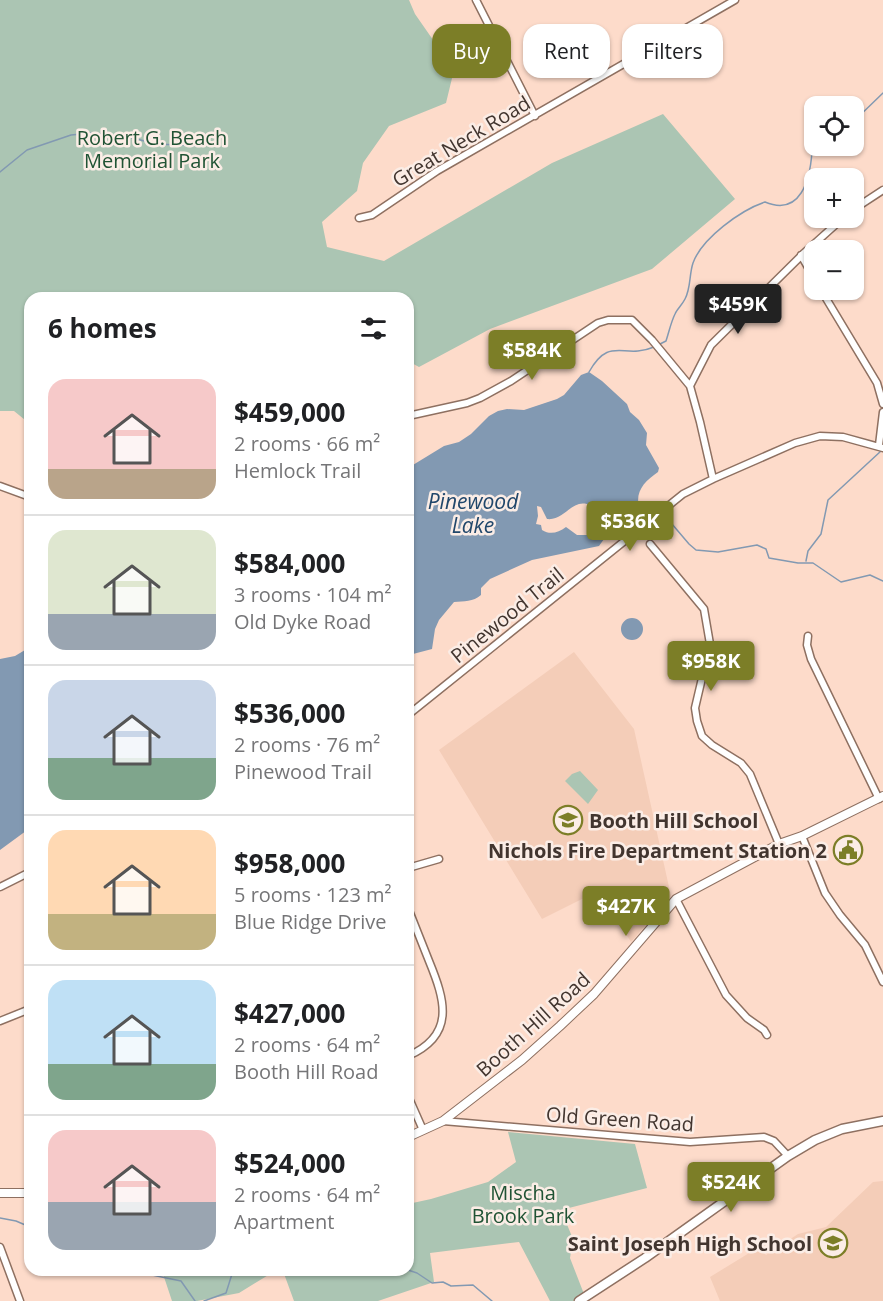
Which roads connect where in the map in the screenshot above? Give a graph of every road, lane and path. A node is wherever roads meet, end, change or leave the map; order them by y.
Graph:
1 (476, 0) edge
2 (735, 0) edge
3 (535, 116) junction
4 (883, 190) edge
5 (864, 203) edge
6 (359, 218) dead end
7 (832, 228) edge
8 (801, 255) junction
9 (804, 260) edge
10 (828, 300) edge
11 (690, 386) junction
12 (883, 404) edge
13 (883, 412) edge
14 (414, 415) edge
15 (881, 446) edge
16 (713, 479) junction
17 (0, 486) edge
18 (24, 495) edge
19 (651, 544) dead end
20 (808, 636) dead end
21 (414, 710) edge
22 (881, 798) edge
23 (801, 836) junction
24 (779, 843) junction
25 (439, 858) dead end
26 (414, 866) edge
27 (24, 875) edge
28 (0, 887) edge
29 (676, 899) junction
30 (414, 923) edge
31 (883, 982) edge
32 (24, 1012) edge
33 (0, 1021) edge
34 (767, 1035) dead end
35 (414, 1053) edge
36 (414, 1110) edge
37 (443, 1121) junction
38 (883, 1121) edge
39 (423, 1130) junction
40 (414, 1134) edge
41 (788, 1156) junction
42 (0, 1193) edge
43 (24, 1193) edge
44 (0, 1247) edge
45 (21, 1301) edge
46 (579, 1301) edge

1 - 3 street
2 - 3 street, Great Neck Road
3 - 6 street, Great Neck Road
4 - 5 street
7 - 8 street
8 - 9 street
8 - 11 street
10 - 12 street
11 - 14 street
11 - 16 street
13 - 15 street
15 - 16 street, Pinewood Trail
16 - 21 street, Pinewood Trail
17 - 18 street
19 - 24 street
20 - 22 street
22 - 23 street, Booth Hill Road
23 - 24 street, Booth Hill Road
23 - 31 street
24 - 29 street, Booth Hill Road
25 - 26 street
27 - 28 street
29 - 34 street
29 - 37 street, Booth Hill Road
30 - 35 street
32 - 33 street
36 - 39 street
37 - 39 street, Booth Hill Road
37 - 41 street, Old Green Road
38 - 41 main road
39 - 40 street, Booth Hill Road
41 - 46 main road
42 - 43 street
44 - 45 street

